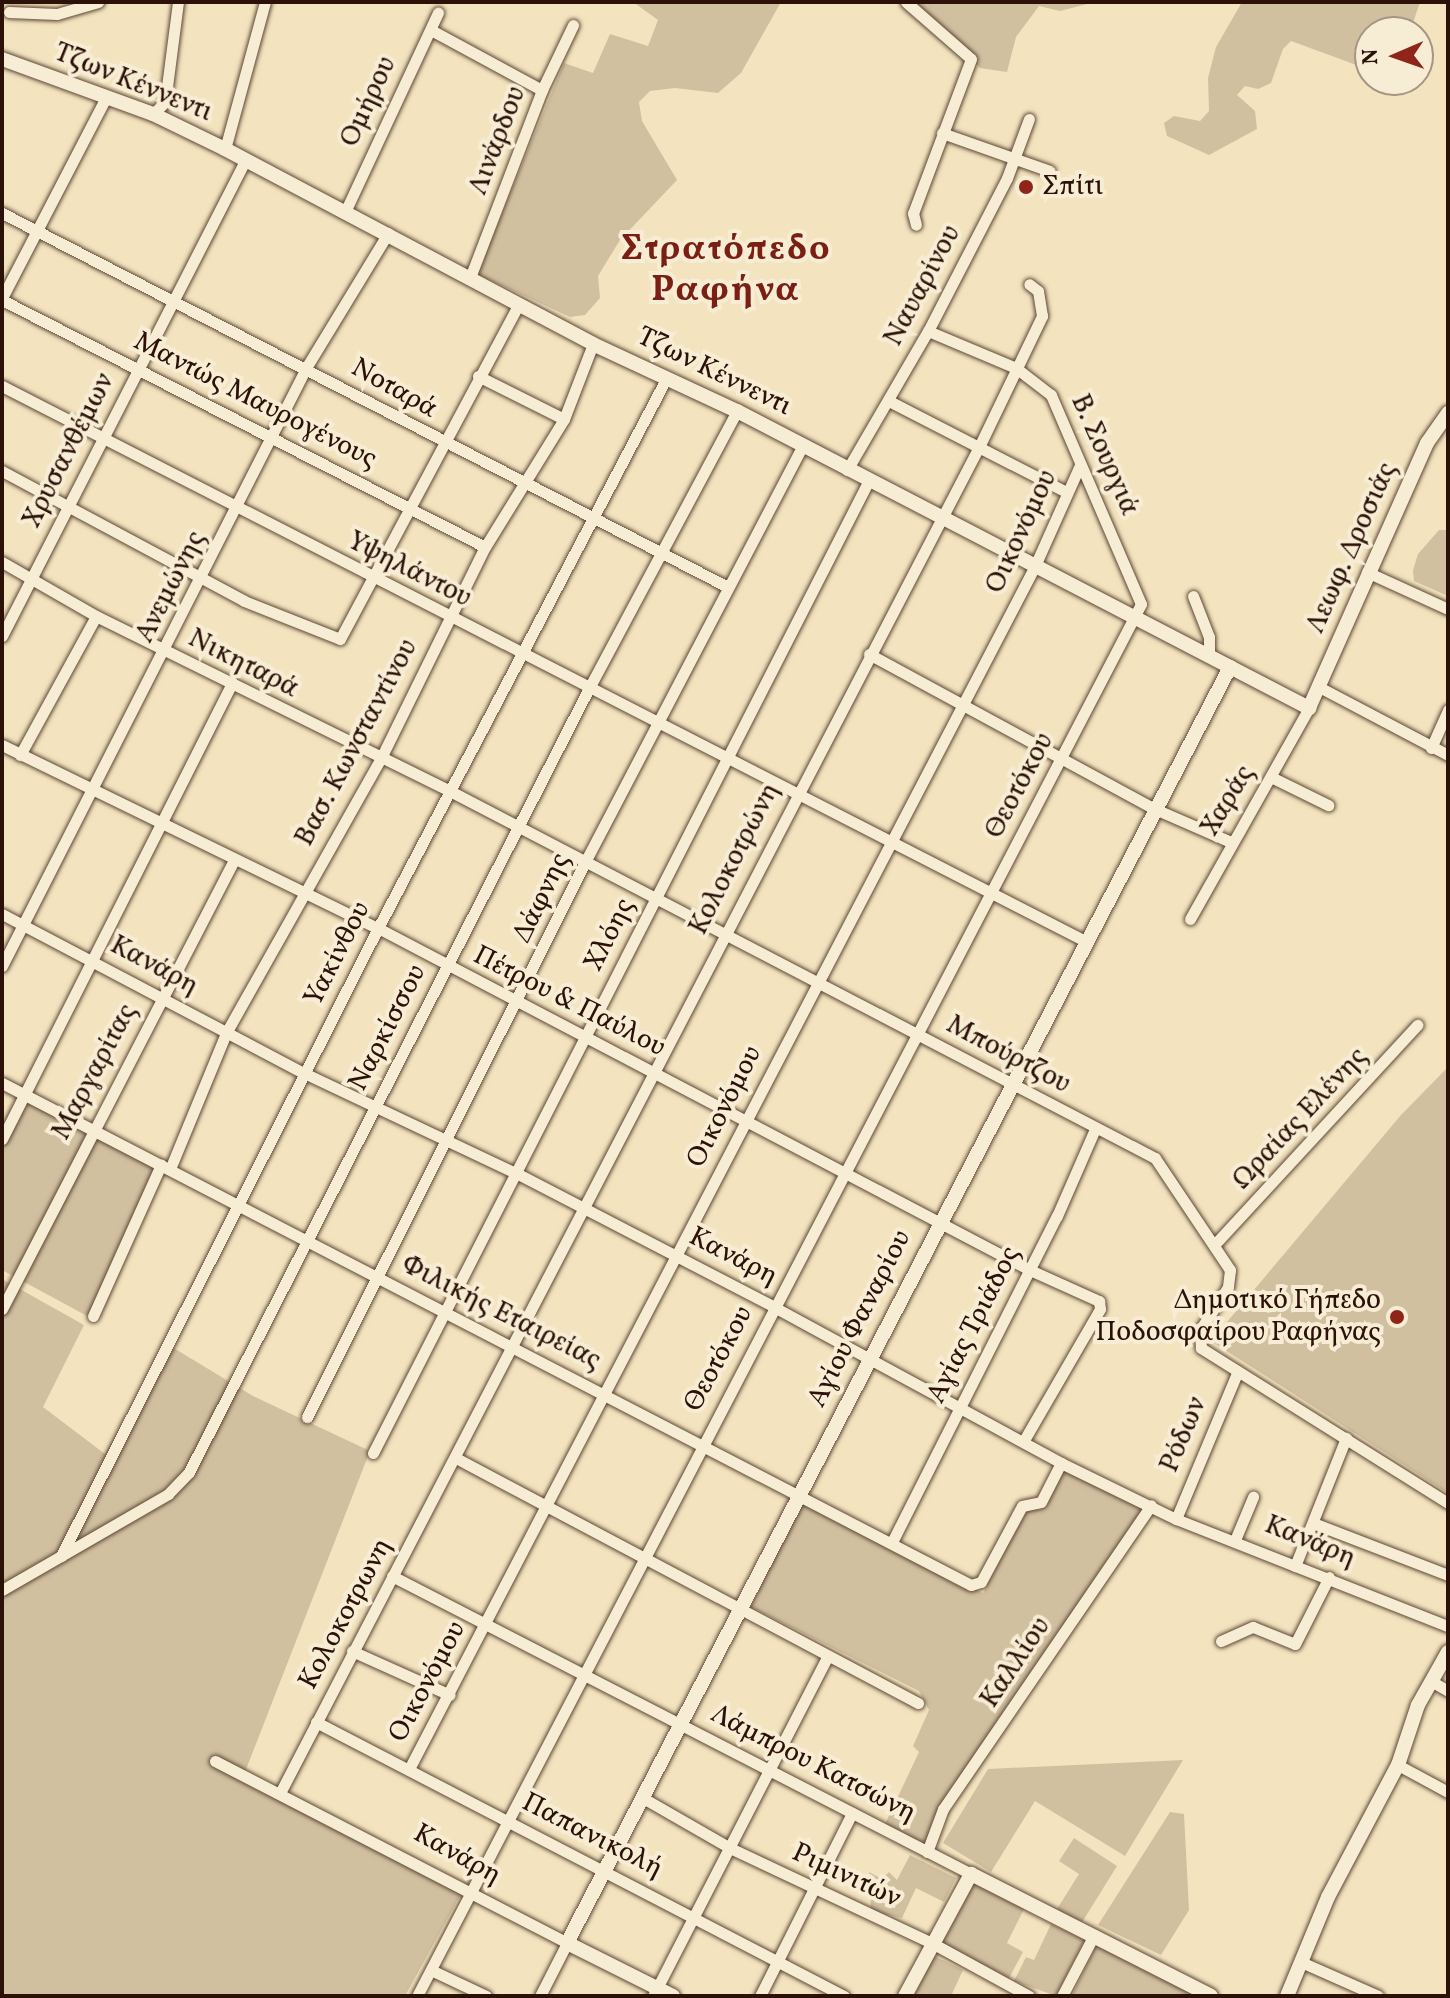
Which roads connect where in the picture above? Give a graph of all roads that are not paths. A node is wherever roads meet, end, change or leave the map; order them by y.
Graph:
1 (98, 2) edge
2 (178, 2) edge
3 (265, 2) edge
4 (906, 2) edge
5 (9, 12) dead end
6 (438, 13) dead end
7 (573, 25) dead end
8 (431, 30) junction
9 (2, 59) edge
10 (542, 90) junction
11 (106, 97) junction
12 (153, 114) junction
13 (1029, 119) dead end
14 (942, 133) junction
15 (225, 149) junction
16 (1015, 158) junction
17 (245, 161) junction
18 (1050, 171) dead end
19 (345, 212) junction
20 (2, 213) edge
21 (916, 225) dead end
22 (37, 231) junction
23 (388, 233) junction
24 (471, 275) junction
25 (1029, 284) dead end
26 (2, 299) edge
27 (174, 302) junction
28 (519, 304) junction
29 (928, 331) junction
30 (593, 344) junction
31 (137, 368) junction
32 (306, 368) junction
33 (1016, 368) junction
34 (478, 376) junction
35 (666, 379) junction
36 (2, 386) edge
37 (889, 401) junction
38 (737, 411) junction
39 (1448, 413) edge
40 (564, 419) junction
41 (275, 436) junction
42 (104, 439) junction
43 (443, 443) junction
44 (803, 445) junction
45 (978, 449) junction
46 (1080, 465) junction
47 (847, 470) junction
48 (2, 471) edge
49 (522, 482) junction
50 (868, 482) junction
51 (1066, 492) junction
52 (67, 506) junction
53 (408, 507) junction
54 (239, 509) junction
55 (590, 515) junction
56 (939, 519) junction
57 (485, 547) junction
58 (661, 549) junction
59 (2, 562) edge
60 (1034, 568) junction
61 (1367, 572) junction
62 (33, 578) junction
63 (202, 578) junction
64 (374, 579) junction
65 (728, 587) junction
66 (1193, 596) dead end
67 (1448, 609) edge
68 (96, 616) junction
69 (450, 618) junction
70 (1135, 619) junction
71 (2, 636) edge
72 (165, 651) junction
73 (869, 654) junction
74 (521, 655) junction
75 (1209, 657) junction
76 (1230, 667) junction
77 (232, 683) junction
78 (1321, 688) junction
79 (588, 690) junction
80 (962, 705) junction
81 (1309, 708) junction
82 (1448, 710) edge
83 (658, 726) junction
84 (2, 745) edge
85 (1431, 748) junction
86 (20, 755) junction
87 (1448, 755) edge
88 (381, 758) junction
89 (1061, 759) junction
90 (726, 761) junction
91 (1271, 777) junction
92 (450, 791) junction
93 (94, 794) junction
94 (794, 796) junction
95 (1328, 805) dead end
96 (1155, 809) junction
97 (163, 827) junction
98 (518, 827) junction
99 (1231, 842) junction
100 (889, 844) junction
101 (234, 860) junction
102 (584, 864) junction
103 (303, 893) junction
104 (991, 894) junction
105 (654, 902) junction
106 (2, 914) edge
107 (1190, 919) dead end
108 (23, 926) junction
109 (378, 928) junction
110 (725, 933) junction
111 (1087, 942) junction
112 (91, 962) junction
113 (2, 966) edge
114 (446, 967) junction
115 (816, 984) junction
116 (160, 998) junction
117 (518, 1002) junction
118 (1417, 1025) dead end
119 (226, 1033) junction
120 (919, 1035) junction
121 (585, 1038) junction
122 (655, 1072) junction
123 (304, 1073) junction
124 (2, 1083) edge
125 (1013, 1084) junction
126 (24, 1095) junction
127 (377, 1104) junction
128 (746, 1119) junction
129 (91, 1128) junction
130 (1095, 1129) junction
131 (2, 1139) edge
132 (445, 1141) junction
133 (165, 1167) junction
134 (516, 1173) junction
135 (844, 1174) junction
136 (238, 1205) junction
137 (584, 1210) junction
138 (938, 1223) junction
139 (308, 1240) junction
140 (1216, 1243) junction
141 (675, 1257) junction
142 (1030, 1270) junction
143 (376, 1275) junction
144 (774, 1307) junction
145 (2, 1309) edge
146 (445, 1311) junction
147 (93, 1316) dead end
148 (512, 1347) junction
149 (869, 1360) junction
150 (1238, 1371) junction
151 (605, 1393) junction
152 (959, 1407) junction
153 (307, 1417) dead end
154 (1346, 1438) junction
155 (1024, 1440) junction
156 (700, 1445) junction
157 (373, 1453) dead end
158 (456, 1458) junction
159 (1061, 1463) junction
160 (800, 1494) junction
161 (1253, 1497) dead end
162 (1448, 1503) edge
163 (1151, 1505) junction
164 (548, 1508) junction
165 (1176, 1519) junction
166 (1313, 1523) junction
167 (1235, 1540) junction
168 (892, 1542) junction
169 (61, 1556) junction
170 (647, 1556) junction
171 (1295, 1566) junction
172 (1448, 1575) edge
173 (392, 1576) junction
174 (1329, 1577) junction
175 (2, 1590) edge
176 (742, 1607) junction
177 (485, 1624) junction
178 (1448, 1626) edge
179 (1221, 1641) dead end
180 (352, 1651) junction
181 (1448, 1652) edge
182 (827, 1657) junction
183 (585, 1676) junction
184 (1431, 1681) junction
185 (1448, 1691) edge
186 (450, 1695) junction
187 (918, 1703) dead end
188 (316, 1722) junction
189 (680, 1725) junction
190 (215, 1761) dead end
191 (1398, 1765) junction
192 (409, 1769) junction
193 (768, 1770) junction
194 (1448, 1792) edge
195 (280, 1793) junction
196 (643, 1798) junction
197 (852, 1813) junction
198 (506, 1820) junction
199 (730, 1848) junction
200 (927, 1852) junction
201 (605, 1869) junction
202 (971, 1874) junction
203 (816, 1889) junction
204 (471, 1893) junction
205 (694, 1914) junction
206 (1094, 1935) junction
207 (567, 1943) junction
208 (932, 1943) junction
209 (779, 1961) junction
210 (1301, 1962) junction
211 (431, 1970) junction
212 (655, 1992) edge
213 (417, 1996) edge
214 (486, 1996) edge
215 (540, 1996) edge
216 (673, 1996) edge
217 (760, 1996) edge
218 (844, 1996) edge
219 (905, 1996) edge
220 (1029, 1996) edge
221 (1062, 1996) edge
222 (1211, 1996) edge
223 (1287, 1996) edge
224 (1378, 1996) edge

1 - 5 street
2 - 12 street
3 - 15 street
4 - 14 street
6 - 8 street, Ομήρου
7 - 10 street, Λινάρδου
8 - 10 street
8 - 19 street, Ομήρου
9 - 11 street, Τζων Κέννεντι
10 - 24 street, Λινάρδου
11 - 12 street, Τζων Κέννεντι
11 - 22 street
12 - 15 street, Τζων Κέννεντι
13 - 16 street, Ναυαρίνου
14 - 16 street
14 - 21 street
15 - 17 street, Τζων Κέννεντι
16 - 18 street
16 - 29 street, Ναυαρίνου
17 - 19 street, Τζων Κέννεντι
17 - 27 street, Χρυσανθέμων
19 - 23 street, Τζων Κέννεντι
20 - 22 street, Νοταρά
22 - 26 street
22 - 27 street, Νοταρά
23 - 24 street, Τζων Κέννεντι
23 - 32 street, Ανεμώνης
24 - 28 street, Τζων Κέννεντι
25 - 33 street, Κολοκοτρώνη
26 - 31 street, Μαντώς Μαυρογένους
27 - 31 street, Χρυσανθέμων
27 - 32 street, Νοταρά
28 - 30 street, Τζων Κέννεντι
28 - 34 street
29 - 33 street, Β. Σουργιά
29 - 37 street, Ναυαρίνου
30 - 35 street, Τζων Κέννεντι
30 - 40 street, Βασ. Κωνσταντίνου
31 - 41 street, Μαντώς Μαυρογένους
31 - 42 street, Χρυσανθέμων
32 - 41 street, Ανεμώνης
32 - 43 street, Νοταρά
33 - 45 street, Κολοκοτρώνη
33 - 46 street, Β. Σουργιά
34 - 40 street
34 - 43 street
35 - 38 street, Τζων Κέννεντι
35 - 55 street, Υακίνθου
36 - 42 street, Υψηλάντου
37 - 45 street
37 - 47 street, Ναυαρίνου
38 - 44 street, Τζων Κέννεντι
38 - 58 street, Ναρκίσσου
39 - 61 street, Λεωφ. Δροσιάς
40 - 49 street, Βασ. Κωνσταντίνου
41 - 53 street, Μαντώς Μαυρογένους
41 - 54 street, Ανεμώνης
42 - 52 street, Χρυσανθέμων
42 - 54 street, Υψηλάντου
43 - 49 street, Νοταρά
43 - 53 street
44 - 47 street, Τζων Κέννεντι
44 - 65 street, Δάφνης
45 - 51 street
45 - 56 street, Κολοκοτρώνη
46 - 51 street, Οικονόμου
46 - 70 street, Β. Σουργιά
47 - 50 street, Τζων Κέννεντι
48 - 52 street, Νικηταρά
49 - 55 street, Νοταρά
49 - 57 street, Βασ. Κωνσταντίνου
50 - 56 street, Τζων Κέννεντι
50 - 90 street, Χλόης
51 - 60 street, Οικονόμου
52 - 62 street, Χρυσανθέμων
52 - 63 street, Νικηταρά
53 - 57 street, Μαντώς Μαυρογένους
53 - 64 street
54 - 63 street, Ανεμώνης
54 - 64 street, Υψηλάντου
55 - 58 street, Νοταρά
55 - 74 street, Υακίνθου
56 - 60 street, Τζων Κέννεντι
56 - 73 street, Κολοκοτρώνη
57 - 69 street, Βασ. Κωνσταντίνου
58 - 65 street, Νοταρά
58 - 79 street, Ναρκίσσου
59 - 62 street, Νικηταρά
60 - 70 street, Τζων Κέννεντι
60 - 80 street, Οικονόμου
61 - 67 street
61 - 78 street, Λεωφ. Δροσιάς
62 - 68 street, Νικηταρά
62 - 71 street, Χρυσανθέμων
63 - 64 street, Νικηταρά
63 - 72 street, Ανεμώνης
64 - 69 street, Υψηλάντου
65 - 83 street, Δάφνης
66 - 75 street
68 - 72 street, Νικηταρά
68 - 86 street
69 - 74 street, Υψηλάντου
69 - 88 street, Βασ. Κωνσταντίνου
70 - 75 street, Τζων Κέννεντι
70 - 89 street, Θεοτόκου
72 - 77 street, Νικηταρά
72 - 93 street, Ανεμώνης
73 - 80 street
73 - 94 street, Κολοκοτρώνη
74 - 79 street, Υψηλάντου
74 - 92 street, Υακίνθου
75 - 76 street, Τζων Κέννεντι
76 - 81 street, Τζων Κέννεντι
76 - 96 street, Αγίου Φαναρίου
77 - 88 street, Νικηταρά
77 - 97 street
78 - 81 street, Λεωφ. Δροσιάς
78 - 85 street
79 - 83 street, Υψηλάντου
79 - 98 street, Ναρκίσσου
80 - 89 street
80 - 100 street, Οικονόμου
81 - 91 street, Χαράς
82 - 85 street
83 - 90 street, Υψηλάντου
83 - 102 street, Δάφνης
84 - 86 street, Πέτρου & Παύλου
85 - 87 street
86 - 93 street, Πέτρου & Παύλου
88 - 92 street, Μπούρτζου
88 - 103 street, Βασ. Κωνσταντίνου
89 - 96 street
89 - 104 street, Θεοτόκου
90 - 94 street, Υψηλάντου
90 - 105 street, Χλόης
91 - 95 street
91 - 99 street, Χαράς
92 - 98 street, Μπούρτζου
92 - 109 street, Υακίνθου
93 - 97 street, Πέτρου & Παύλου
93 - 108 street, Ανεμώνης
94 - 100 street, Υψηλάντου
94 - 110 street, Κολοκοτρώνη
96 - 99 street
96 - 111 street, Αγίου Φαναρίου
97 - 101 street, Πέτρου & Παύλου
97 - 112 street
98 - 102 street, Μπούρτζου
98 - 114 street, Ναρκίσσου
99 - 107 street, Χαράς
100 - 104 street, Υψηλάντου
100 - 115 street, Οικονόμου
101 - 103 street, Πέτρου & Παύλου
101 - 116 street, Μαργαρίτας
102 - 105 street, Μπούρτζου
102 - 117 street, Δάφνης
103 - 109 street, Πέτρου & Παύλου
103 - 119 street, Βασ. Κωνσταντίνου
104 - 111 street, Υψηλάντου
104 - 120 street, Θεοτόκου
105 - 110 street, Μπούρτζου
105 - 121 street, Χλόης
106 - 108 street, Κανάρη
108 - 112 street, Κανάρη
108 - 113 street, Ανεμώνης
109 - 114 street, Πέτρου & Παύλου
109 - 123 street, Υακίνθου
110 - 115 street, Μπούρτζου
110 - 122 street, Κολοκοτρώνη
111 - 125 street, Αγίου Φαναρίου
112 - 116 street, Κανάρη
112 - 126 street
114 - 117 street, Πέτρου & Παύλου
114 - 127 street, Ναρκίσσου
115 - 120 street, Μπούρτζου
115 - 128 street, Οικονόμου
116 - 119 street, Κανάρη
116 - 129 street, Μαργαρίτας
117 - 121 street, Πέτρου & Παύλου
117 - 132 street, Δάφνης
118 - 140 street, Ωραίας Ελένης
119 - 123 street, Κανάρη
119 - 133 street, Βασ. Κωνσταντίνου
120 - 125 street, Μπούρτζου
120 - 135 street, Θεοτόκου
121 - 122 street, Πέτρου & Παύλου
121 - 134 street, Χλόης
122 - 128 street, Πέτρου & Παύλου
122 - 137 street, Κολοκοτρώνη
123 - 127 street, Κανάρη
123 - 136 street, Υακίνθου
124 - 126 street, Φιλικής Εταιρείας
125 - 130 street, Μπούρτζου
125 - 138 street, Αγίου Φαναρίου
126 - 129 street, Φιλικής Εταιρείας
126 - 131 street
127 - 132 street, Κανάρη
127 - 139 street, Ναρκίσσου
128 - 135 street, Πέτρου & Παύλου
128 - 141 street, Οικονόμου
129 - 133 street, Φιλικής Εταιρείας
129 - 145 street, Μαργαρίτας
130 - 140 street, Μπούρτζου
130 - 142 street, Αγίας Τριάδος
132 - 134 street, Κανάρη
132 - 143 street, Δάφνης
133 - 136 street, Φιλικής Εταιρείας
133 - 147 street, Βασ. Κωνσταντίνου
134 - 137 street, Κανάρη
134 - 146 street, Χλόης
135 - 138 street, Πέτρου & Παύλου
135 - 144 street, Θεοτόκου
136 - 139 street, Φιλικής Εταιρείας
136 - 169 street, Υακίνθου
137 - 141 street, Κανάρη
137 - 148 street, Κολοκοτρώνη
138 - 142 street, Πέτρου & Παύλου
138 - 149 street, Αγίου Φαναρίου
139 - 143 street, Φιλικής Εταιρείας
139 - 169 street, Ναρκίσσου
140 - 150 street, Μπούρτζου
141 - 144 street, Κανάρη
141 - 151 street, Οικονόμου
142 - 152 street, Αγίας Τριάδος
142 - 155 street, Πέτρου & Παύλου
143 - 146 street, Φιλικής Εταιρείας
143 - 153 street, Δάφνης
144 - 149 street, Κανάρη
144 - 156 street, Θεοτόκου
146 - 148 street, Φιλικής Εταιρείας
146 - 157 street, Χλόης
148 - 151 street, Φιλικής Εταιρείας
148 - 158 street, Κολοκοτρώνη
149 - 152 street, Κανάρη
149 - 160 street, Αγίου Φαναρίου
150 - 154 street, Μπούρτζου
150 - 165 street, Ρόδων
151 - 156 street, Φιλικής Εταιρείας
151 - 164 street, Οικονόμου
152 - 155 street, Κανάρη
152 - 168 street, Αγίας Τριάδος
154 - 162 street, Μπούρτζου
154 - 166 street
155 - 159 street, Κανάρη
156 - 160 street, Φιλικής Εταιρείας
156 - 170 street, Θεοτόκου
158 - 164 street
158 - 173 street, Κολοκοτρωνη
159 - 163 street, Κανάρη
159 - 168 street, Φιλικής Εταιρείας
160 - 168 street, Φιλικής Εταιρείας
160 - 176 street, Αγίου Φαναρίου
161 - 167 street
163 - 165 street, Κανάρη
163 - 200 street, Καλλίου
164 - 170 street
164 - 177 street, Οικονόμου
165 - 167 street, Κανάρη
166 - 171 street
166 - 172 street
167 - 171 street, Κανάρη
169 - 175 street, Ναρκίσσου
170 - 176 street
170 - 183 street, Θεοτόκου
171 - 174 street, Κανάρη
173 - 177 street, Λάμπρου Κατσώνη
173 - 180 street, Κολοκοτρωνη
174 - 178 street, Κανάρη
174 - 179 street
176 - 182 street
176 - 189 street, Αγίου Φαναρίου
177 - 183 street, Λάμπρου Κατσώνη
177 - 186 street, Οικονόμου
180 - 186 street
180 - 188 street, Κολοκοτρωνη
181 - 184 street
182 - 187 street
182 - 193 street
183 - 189 street, Λάμπρου Κατσώνη
183 - 198 street, Θεοτόκου
184 - 185 street
184 - 191 street
186 - 192 street, Οικονόμου
188 - 192 street, Παπανικολή
188 - 195 street, Κολοκοτρωνη
189 - 193 street, Λάμπρου Κατσώνη
189 - 196 street, Αγίου Φαναρίου
190 - 195 street, Κανάρη
191 - 194 street
191 - 210 street
192 - 198 street, Παπανικολή
193 - 197 street, Λάμπρου Κατσώνη
193 - 199 street
195 - 204 street, Κανάρη
196 - 199 street, Ριμινιτών
196 - 201 street, Αγίου Φαναρίου
197 - 200 street, Λάμπρου Κατσώνη
197 - 203 street
198 - 201 street, Παπανικολή
198 - 204 street, Θεοτόκου
199 - 203 street, Ριμινιτών
199 - 205 street
200 - 202 street, Λάμπρου Κατσώνη
201 - 205 street, Παπανικολή
201 - 207 street, Αγίου Φαναρίου
202 - 206 street, Λάμπρου Κατσώνη
202 - 208 street
203 - 208 street, Ριμινιτών
203 - 209 street
204 - 207 street, Κανάρη
204 - 211 street, Θεοτόκου
205 - 209 street, Παπανικολή
205 - 212 street
206 - 221 street
206 - 222 street, Λάμπρου Κατσώνη
207 - 212 street, Κανάρη
207 - 215 street, Αγίου Φαναρίου
208 - 219 street
208 - 220 street, Ριμινιτών
209 - 217 street
209 - 218 street, Παπανικολή
210 - 223 street
210 - 224 street
211 - 213 street, Θεοτόκου
211 - 214 street
212 - 216 street, Κανάρη

